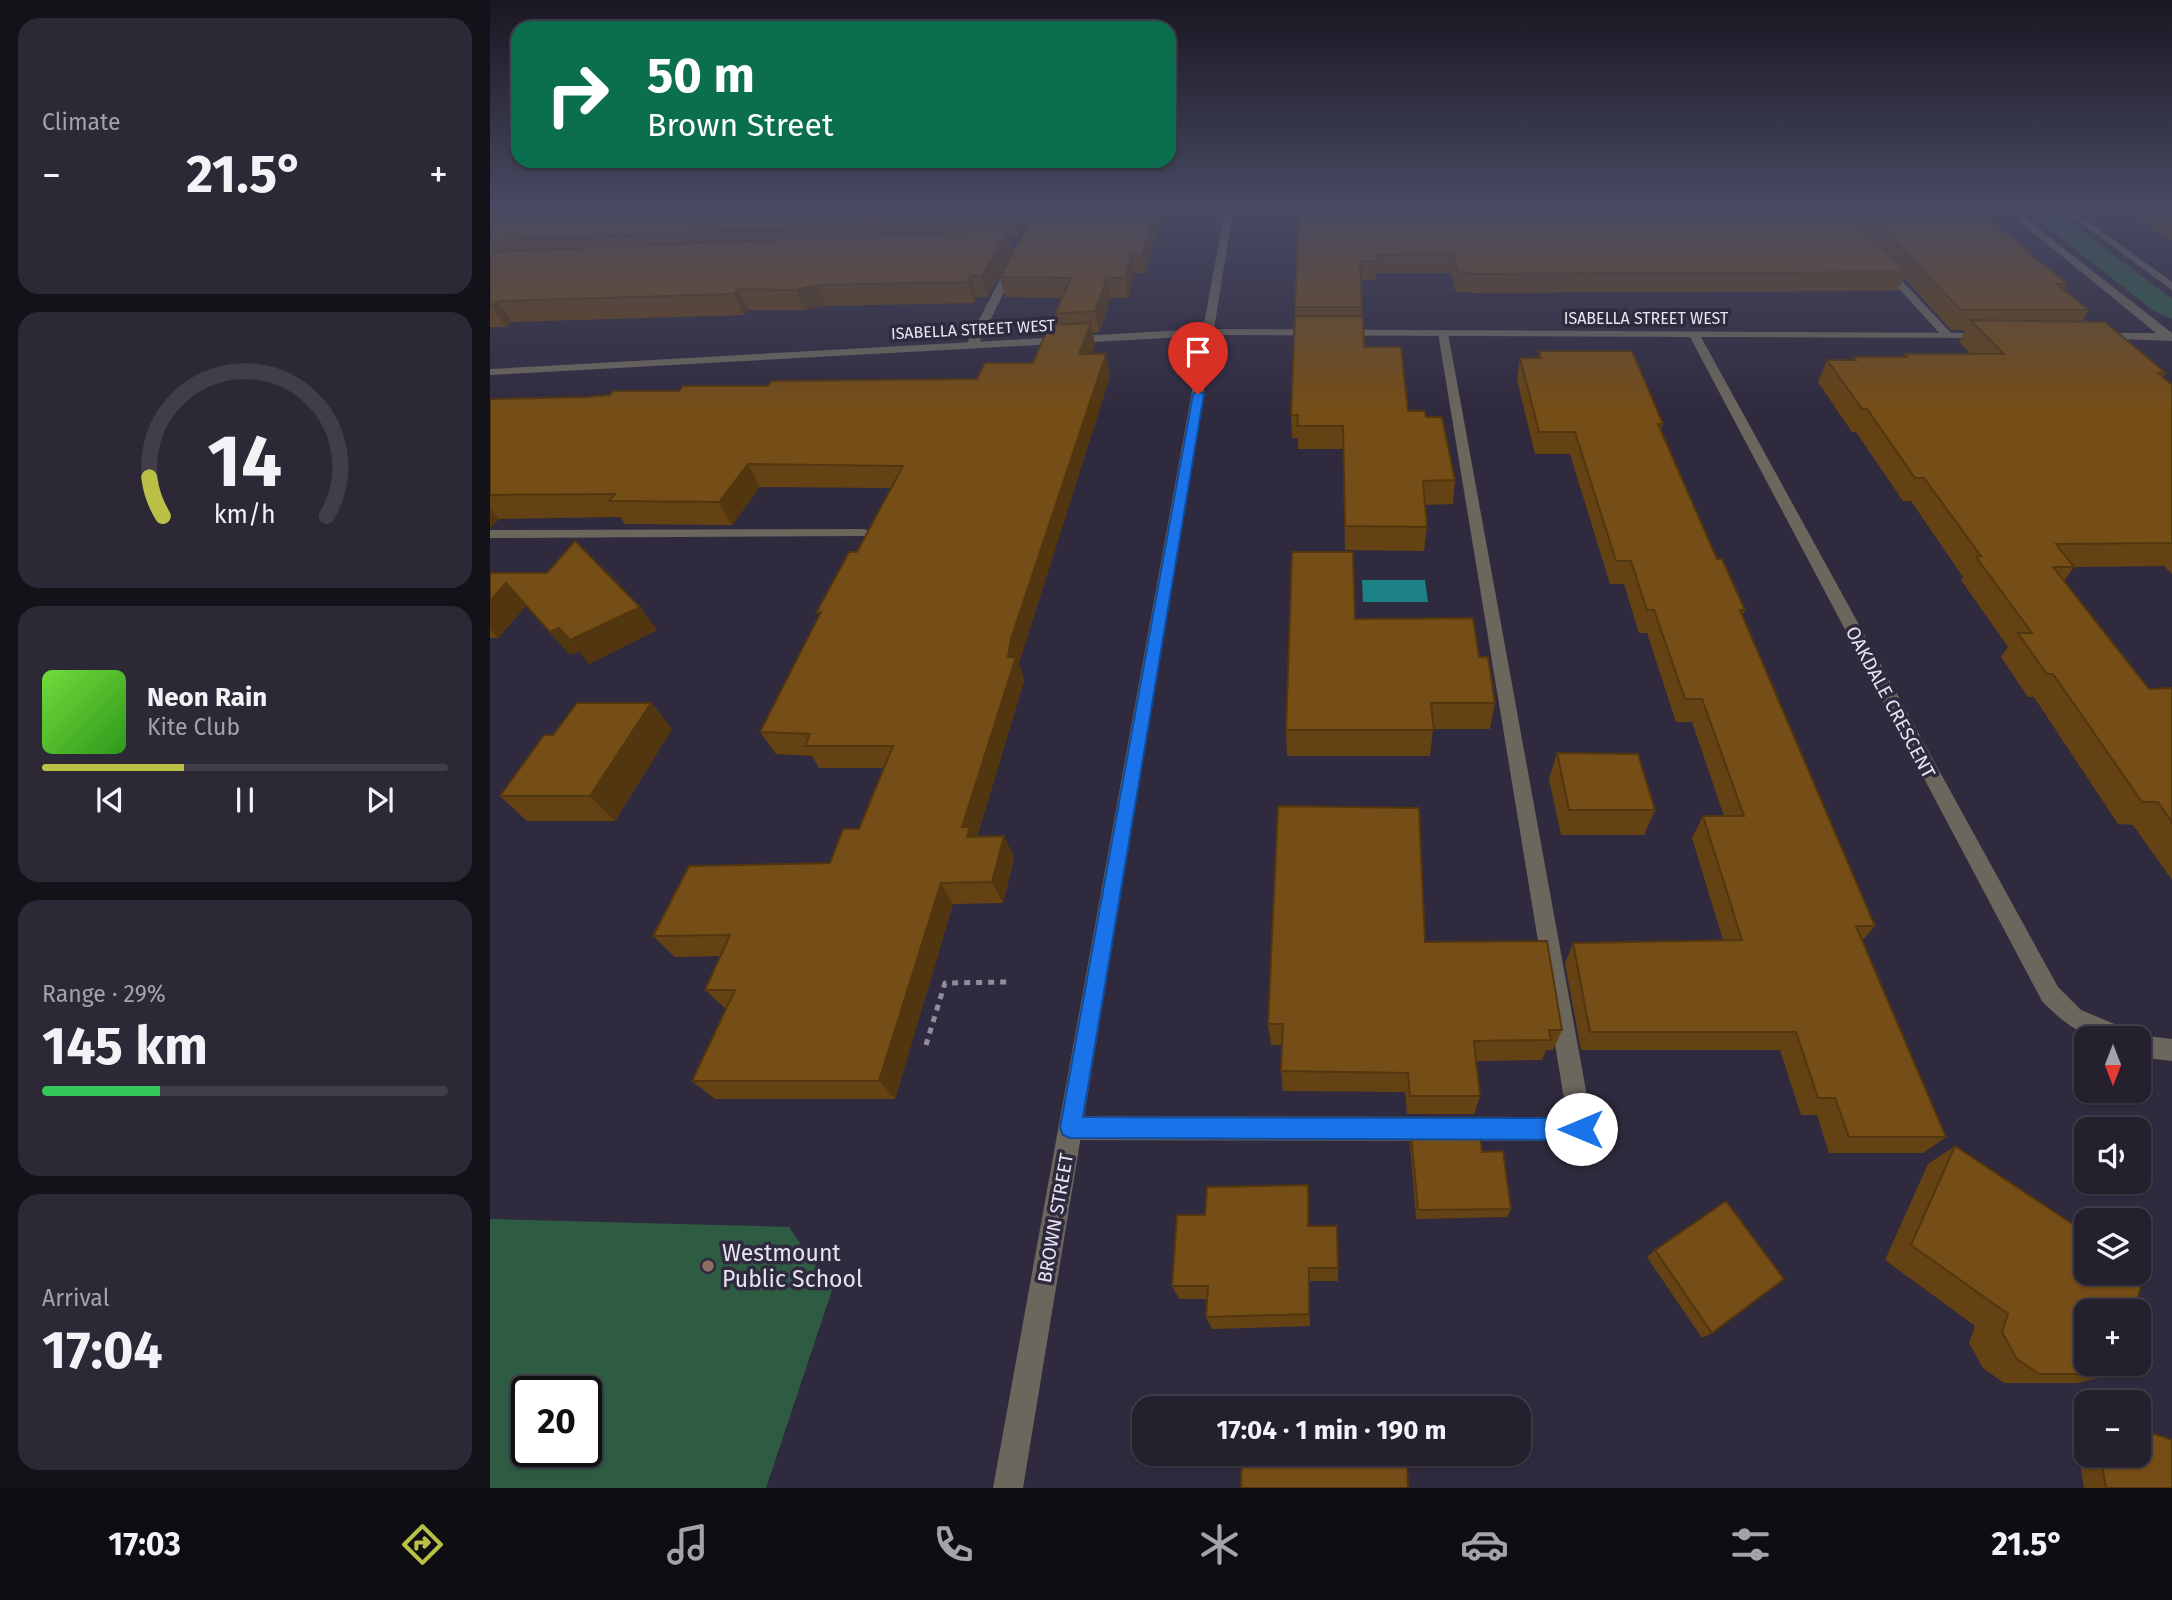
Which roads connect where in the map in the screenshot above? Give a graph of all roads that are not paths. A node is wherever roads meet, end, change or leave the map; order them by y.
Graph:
1 (1009, 273) edge
2 (1219, 273) edge
3 (1892, 273) edge
4 (2090, 273) edge
5 (2154, 273) edge
6 (2172, 287) edge
7 (1209, 332) junction
8 (1443, 333) junction
9 (1695, 335) junction
10 (1947, 335) junction
11 (1999, 335) edge
12 (2091, 336) edge
13 (2170, 337) edge
14 (972, 345) junction
15 (490, 372) edge
16 (862, 533) dead end
17 (490, 534) edge
18 (2094, 1026) edge
19 (2151, 1048) edge
20 (2172, 1050) edge
21 (1070, 1128) junction
22 (1008, 1488) edge

1 - 14 street
2 - 7 street, BROWN STREET
3 - 10 street
4 - 13 street
5 - 6 street
7 - 8 street, ISABELLA STREET WEST
7 - 14 street, ISABELLA STREET WEST
7 - 21 street, BROWN STREET
8 - 9 street, ISABELLA STREET WEST
8 - 21 street
9 - 10 street, ISABELLA STREET WEST
9 - 18 street, OAKDALE CRESCENT
10 - 11 street, ISABELLA STREET WEST
12 - 13 street
14 - 15 street, ISABELLA STREET WEST
16 - 17 street
19 - 20 street
21 - 22 street, BROWN STREET

